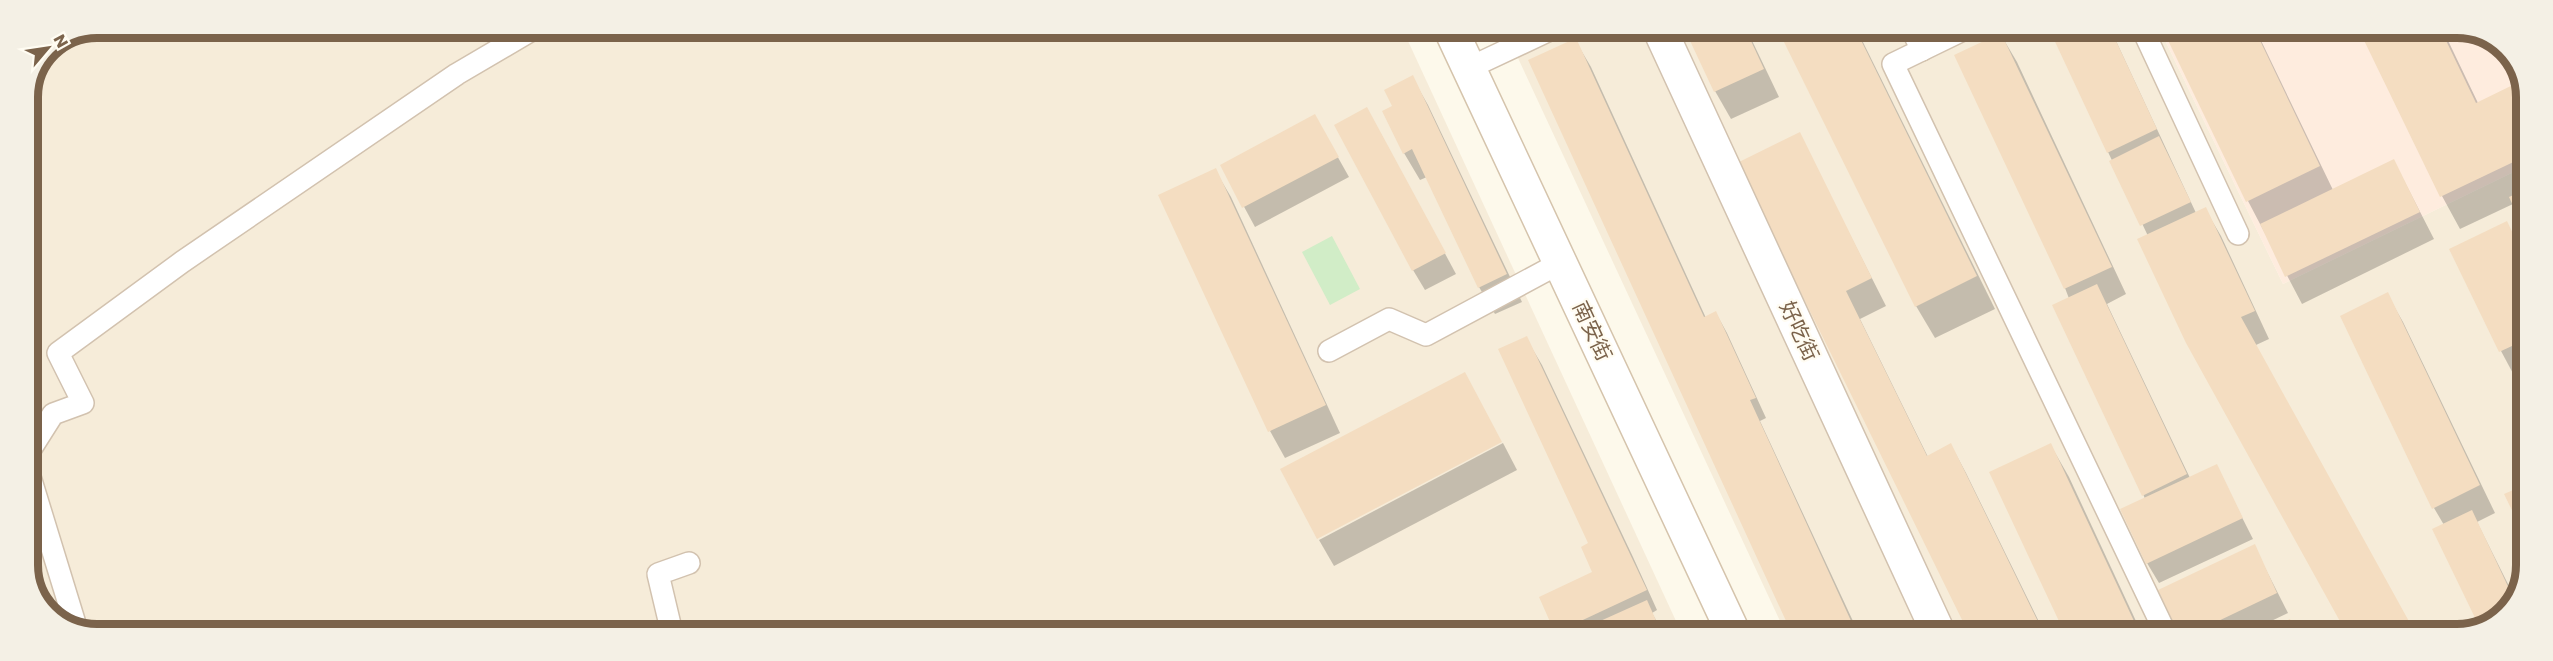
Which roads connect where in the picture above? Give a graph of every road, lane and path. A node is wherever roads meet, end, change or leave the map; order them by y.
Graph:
1 (520, 37) edge
2 (1454, 37) edge
3 (1535, 37) edge
4 (1663, 37) edge
5 (1915, 37) edge
6 (1949, 37) edge
7 (2146, 37) edge
8 (1922, 51) junction
9 (1469, 68) junction
10 (2238, 234) dead end
11 (1560, 263) junction
12 (1329, 351) dead end
13 (38, 437) edge
14 (38, 502) edge
15 (689, 563) dead end
16 (75, 619) edge
17 (670, 624) edge
18 (1729, 624) edge
19 (1934, 624) edge
20 (2161, 624) edge

1 - 13 lane
2 - 9 main road, 南安街
3 - 9 lane
4 - 19 main road, 好吃街
5 - 8 lane
6 - 8 lane
7 - 10 lane
8 - 20 lane
9 - 11 main road, 南安街
11 - 12 lane
11 - 18 main road, 南安街
14 - 16 lane
15 - 17 lane

